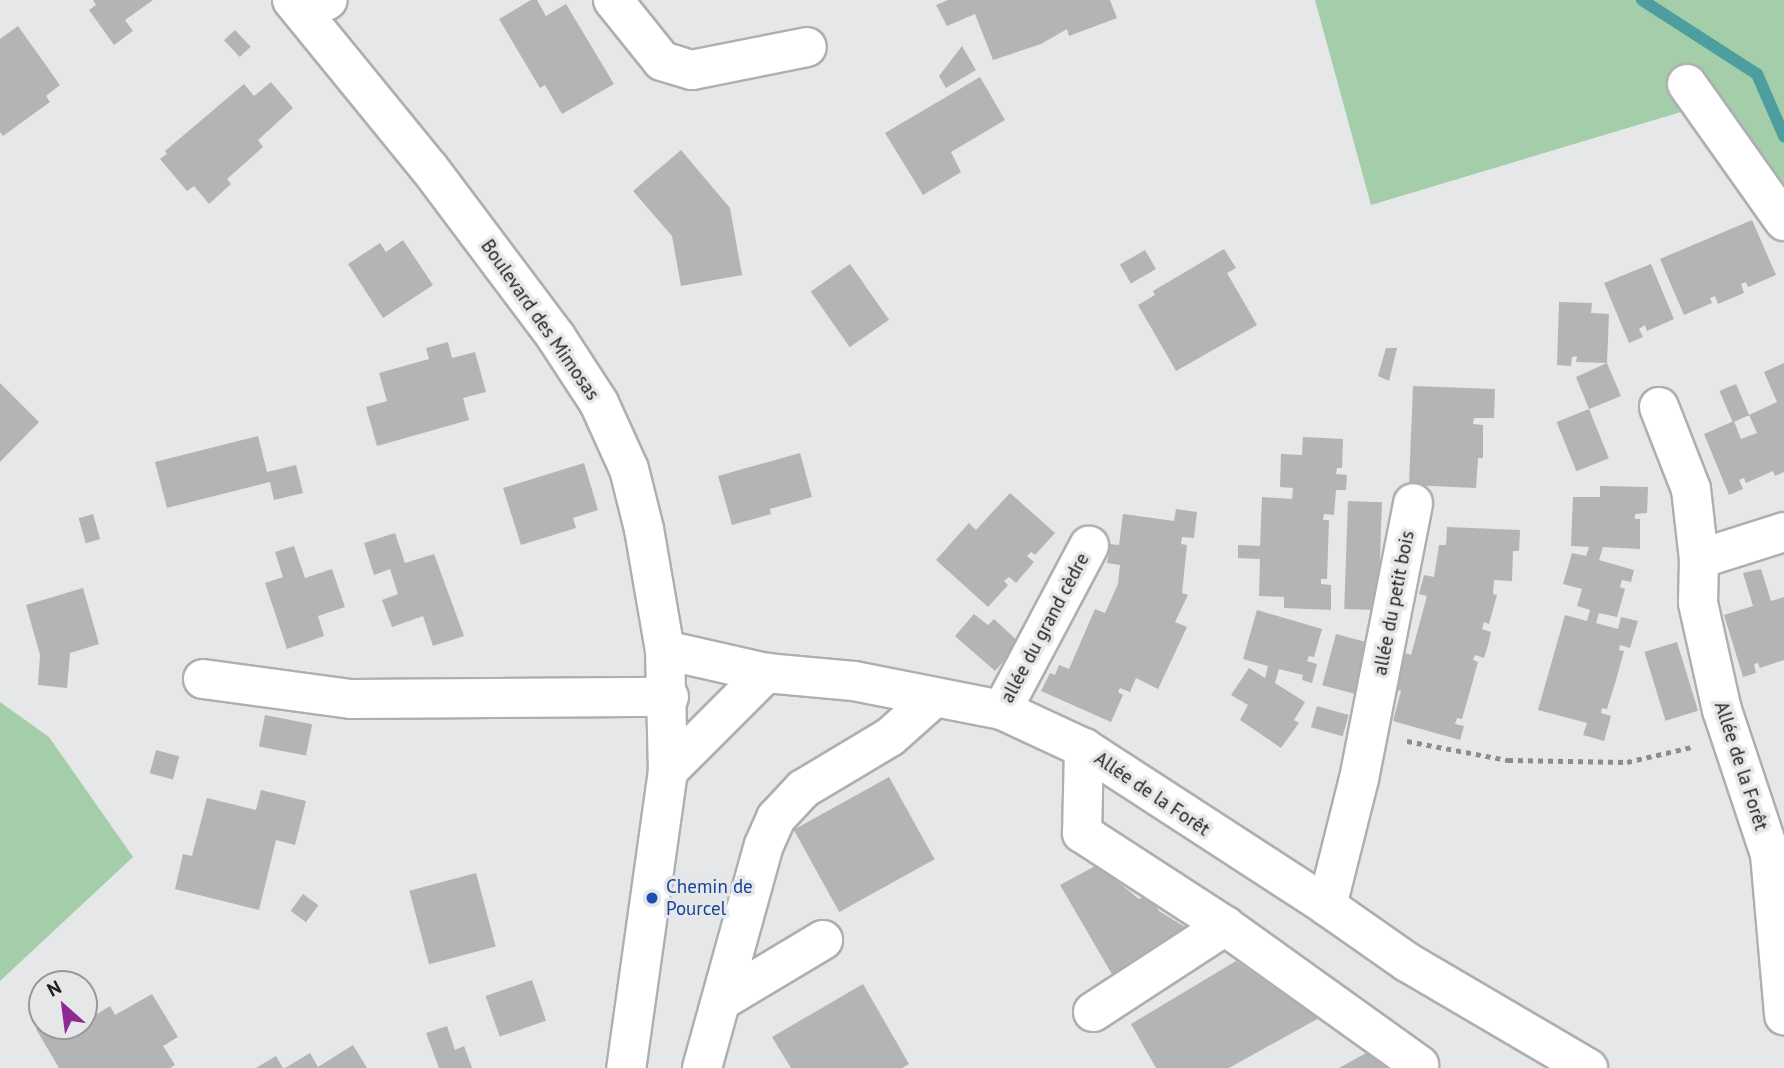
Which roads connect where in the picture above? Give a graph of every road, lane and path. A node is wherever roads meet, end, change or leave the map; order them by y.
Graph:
1 (613, 0) edge
2 (308, 4) edge
3 (807, 47) dead end
4 (1687, 84) dead end
5 (1784, 221) edge
6 (1659, 407) dead end
7 (1413, 503) dead end
8 (1784, 532) edge
9 (1089, 546) dead end
10 (1699, 559) junction
11 (665, 650) junction
12 (766, 673) junction
13 (202, 679) dead end
14 (668, 697) junction
15 (934, 698) junction
16 (1002, 710) junction
17 (1726, 724) junction
18 (1431, 747) dead end
19 (1084, 748) junction
20 (668, 771) junction
21 (1777, 852) edge
22 (1327, 906) junction
23 (1225, 926) junction
24 (823, 940) dead end
25 (720, 1001) junction
26 (1093, 1012) dead end
27 (1784, 1014) edge
28 (1419, 1065) dead end
29 (626, 1068) edge
30 (702, 1068) edge
31 (1588, 1068) edge

1 - 3 street
2 - 11 street, Boulevard des Mimosas
4 - 5 street
6 - 10 street, Allée de la Forêt
7 - 22 street, allée du petit bois
8 - 10 street
9 - 16 street, allée du grand cèdre
10 - 17 street, Allée de la Forêt
11 - 12 street, Allée de la Forêt
11 - 14 street, Boulevard des Mimosas
12 - 15 street, Allée de la Forêt
12 - 20 street
13 - 14 street
14 - 20 street, Boulevard des Mimosas
15 - 16 street, Allée de la Forêt
15 - 25 street
16 - 19 street, Allée de la Forêt
17 - 18 path
17 - 21 street, Allée de la Forêt
19 - 22 street, Allée de la Forêt
19 - 23 street
20 - 29 street, Boulevard des Mimosas
21 - 27 street, Allée de la Forêt
22 - 31 street, Allée de la Forêt
23 - 26 street
23 - 28 street
24 - 25 street
25 - 30 street

